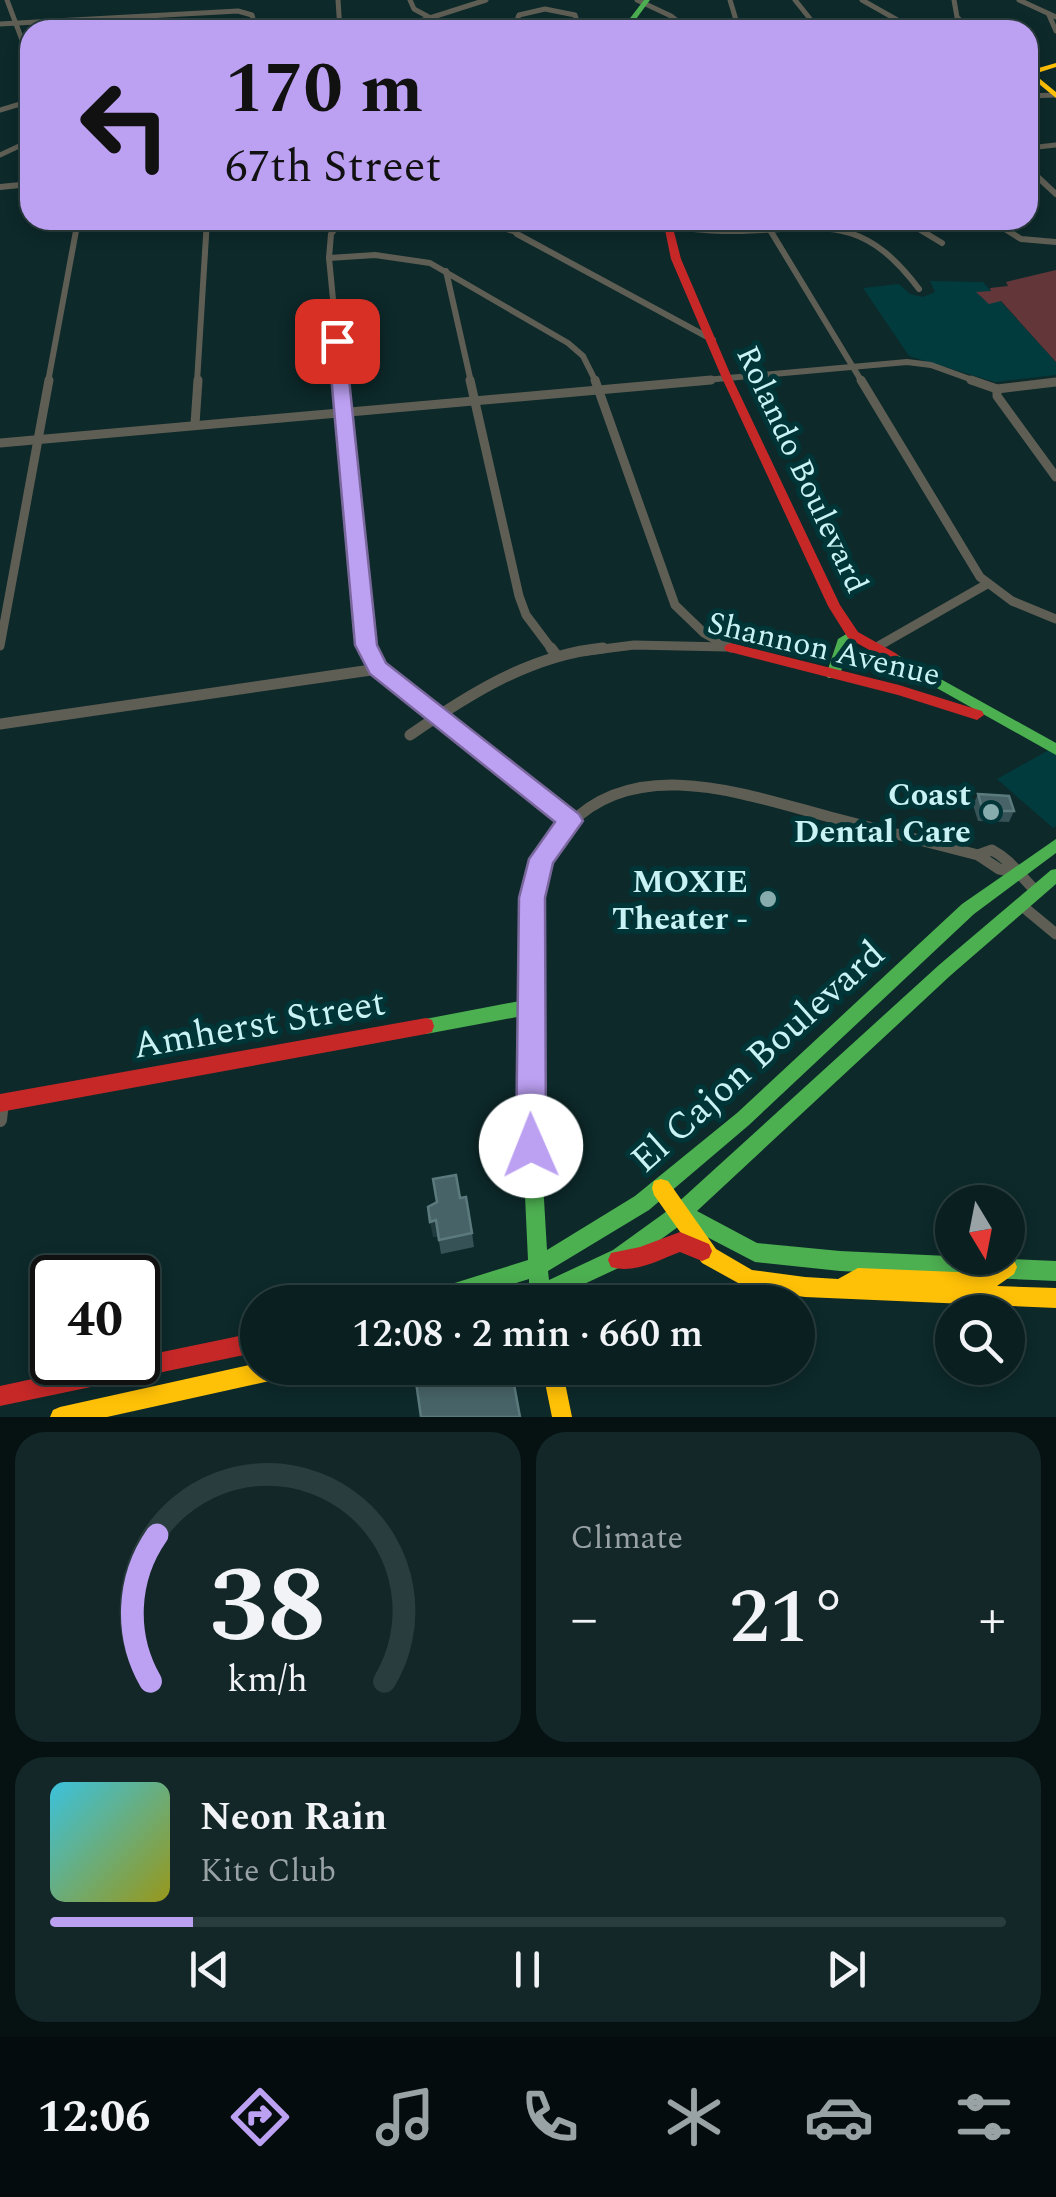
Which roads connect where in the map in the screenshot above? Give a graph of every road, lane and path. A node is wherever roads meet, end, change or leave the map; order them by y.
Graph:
1 (6, 0) edge
2 (410, 0) edge
3 (486, 0) edge
4 (795, 0) edge
5 (862, 0) edge
6 (1018, 0) edge
7 (643, 1) edge
8 (1052, 16) edge
9 (427, 17) junction
10 (36, 20) edge
11 (253, 20) edge
12 (419, 20) edge
13 (433, 20) edge
14 (517, 20) edge
15 (578, 20) edge
16 (674, 20) edge
17 (813, 20) edge
18 (897, 20) edge
19 (14, 21) junction
20 (20, 21) edge
21 (0, 24) edge
22 (20, 31) edge
23 (1056, 31) edge
24 (76, 230) edge
25 (206, 230) edge
26 (333, 230) edge
27 (507, 230) edge
28 (514, 230) edge
29 (669, 230) edge
30 (771, 230) edge
31 (851, 230) edge
32 (921, 230) edge
33 (1002, 230) edge
34 (517, 234) junction
35 (1056, 242) edge
36 (942, 243) dead end
37 (329, 258) junction
38 (446, 271) junction
39 (919, 289) dead end
40 (713, 340) junction
41 (852, 367) junction
42 (726, 378) junction
43 (1056, 382) edge
44 (997, 388) junction
45 (600, 389) junction
46 (476, 400) junction
47 (343, 412) junction
48 (196, 424) junction
49 (38, 439) junction
50 (0, 442) edge
51 (1056, 477) edge
52 (987, 584) junction
53 (3, 603) edge
54 (1056, 619) edge
55 (853, 635) junction
56 (0, 646) edge
57 (732, 648) junction
58 (874, 648) junction
59 (557, 656) junction
60 (378, 668) junction
61 (833, 675) junction
62 (436, 716) junction
63 (0, 724) edge
64 (1006, 724) junction
65 (410, 735) dead end
66 (1056, 750) edge
67 (571, 821) junction
68 (1056, 845) edge
69 (1016, 872) junction
70 (1056, 875) edge
71 (1036, 891) junction
72 (1020, 905) junction
73 (1056, 934) edge
74 (530, 1007) junction
75 (1, 1103) edge
76 (0, 1120) edge
77 (660, 1188) junction
78 (681, 1213) junction
79 (709, 1256) junction
80 (614, 1260) junction
81 (935, 1265) edge
82 (537, 1267) junction
83 (1025, 1269) edge
84 (1056, 1270) edge
85 (996, 1275) edge
86 (480, 1285) edge
87 (539, 1285) edge
88 (568, 1285) edge
89 (842, 1288) junction
90 (1056, 1298) edge
91 (240, 1346) edge
92 (240, 1378) edge
93 (555, 1385) edge
94 (0, 1396) edge
95 (60, 1417) edge
96 (562, 1417) edge

1 - 19 street
2 - 9 street
3 - 9 street
4 - 17 street
5 - 18 street
6 - 8 street
7 - 16 street
8 - 23 street
9 - 12 street
9 - 13 street
10 - 11 street
14 - 15 street
19 - 20 street
19 - 21 street
19 - 22 street
24 - 49 street
25 - 48 street
26 - 37 street
27 - 34 street
28 - 34 street
29 - 40 street, Rolando Boulevard
30 - 41 street
31 - 39 street
32 - 36 street
33 - 35 street
34 - 40 street
37 - 38 street
37 - 47 street
38 - 45 street
38 - 46 street
40 - 42 street, Rolando Boulevard
41 - 42 street
41 - 44 street
41 - 52 street
42 - 45 street
42 - 55 street, Rolando Boulevard
43 - 44 street
44 - 51 street
45 - 46 street
45 - 57 street
46 - 47 street
46 - 59 street
47 - 48 street
47 - 60 street
48 - 49 street
49 - 50 street
49 - 53 street
52 - 54 street
52 - 58 street
53 - 56 street
55 - 58 street, Rolando Boulevard
55 - 61 street
57 - 59 street, Shannon Avenue
57 - 61 street, Shannon Avenue
58 - 64 street, Rolando Boulevard
59 - 62 street, Shannon Avenue
60 - 62 street
60 - 63 street
61 - 64 street, Shannon Avenue
62 - 65 street, Shannon Avenue
62 - 67 street
64 - 66 street, Rolando Boulevard
67 - 69 street
67 - 74 street
68 - 69 street, El Cajon Boulevard
69 - 71 street
69 - 77 street, El Cajon Boulevard
70 - 71 street, El Cajon Boulevard
71 - 72 street, El Cajon Boulevard
72 - 73 street
72 - 78 street, El Cajon Boulevard
74 - 75 street, Amherst Street
74 - 82 street
75 - 76 street
77 - 78 street
77 - 82 street, El Cajon Boulevard
78 - 79 street
78 - 80 street, El Cajon Boulevard
78 - 81 street
79 - 80 street
79 - 89 street
80 - 88 street, El Cajon Boulevard
82 - 86 street, El Cajon Boulevard
82 - 87 street
83 - 84 street
85 - 89 street
89 - 90 street
91 - 94 street
92 - 95 street
93 - 96 street

